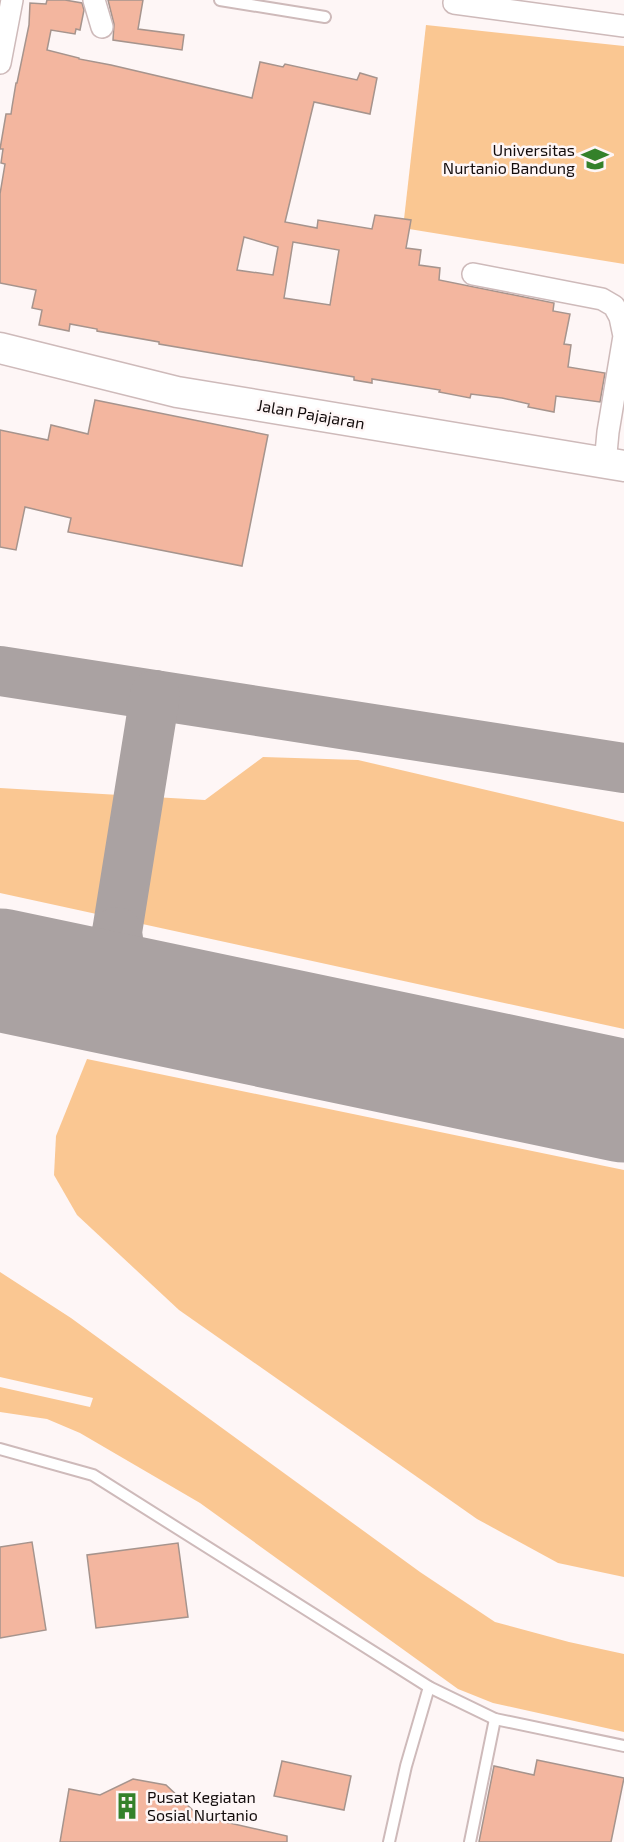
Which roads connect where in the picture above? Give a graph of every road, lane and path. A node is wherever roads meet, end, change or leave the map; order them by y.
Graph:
1 (12, 0) edge
2 (94, 0) edge
3 (220, 0) edge
4 (454, 3) dead end
5 (268, 4) edge
6 (325, 17) dead end
7 (624, 26) edge
8 (102, 27) dead end
9 (0, 63) edge
10 (473, 274) dead end
11 (624, 336) edge
12 (0, 348) edge
13 (614, 465) edge
14 (0, 1449) edge
15 (429, 1687) junction
16 (495, 1719) junction
17 (624, 1746) edge
18 (389, 1842) edge
19 (470, 1842) edge

1 - 9 street
2 - 8 street
3 - 5 lane
4 - 7 street
5 - 6 lane
10 - 11 street
11 - 13 street
12 - 13 main road, Jalan Pajajaran
14 - 15 lane
15 - 16 lane
15 - 18 lane
16 - 17 lane
16 - 19 lane

